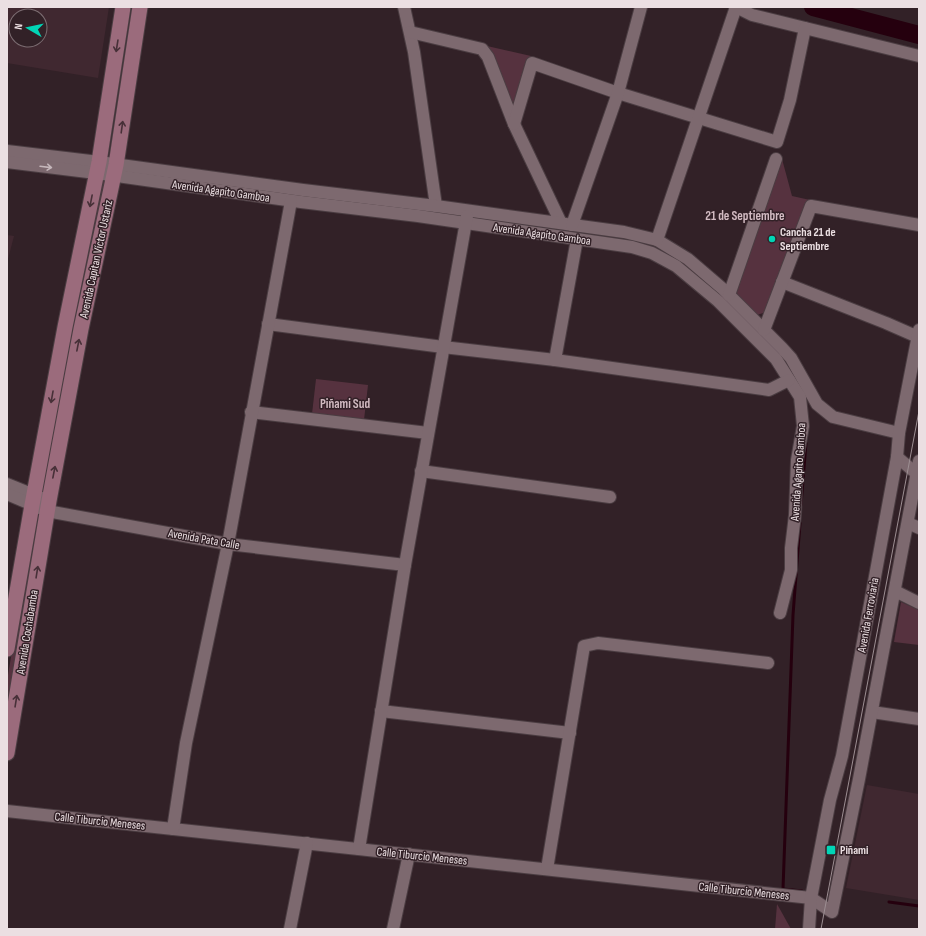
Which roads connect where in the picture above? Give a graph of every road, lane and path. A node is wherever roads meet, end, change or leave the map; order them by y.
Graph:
1 (123, 7) edge
2 (140, 7) edge
3 (404, 7) edge
4 (641, 7) edge
5 (736, 7) edge
6 (805, 28) junction
7 (410, 32) junction
8 (919, 56) edge
9 (618, 93) junction
10 (698, 118) junction
11 (514, 124) junction
12 (7, 151) edge
13 (776, 159) dead end
14 (7, 162) edge
15 (97, 168) junction
16 (115, 170) junction
17 (291, 201) junction
18 (436, 206) junction
19 (467, 217) junction
20 (567, 224) junction
21 (919, 226) edge
22 (577, 239) junction
23 (657, 240) junction
24 (782, 282) junction
25 (729, 295) junction
26 (268, 324) junction
27 (764, 330) junction
28 (918, 334) edge
29 (443, 347) junction
30 (555, 360) junction
31 (790, 380) junction
32 (251, 412) junction
33 (428, 433) junction
34 (900, 433) junction
35 (897, 457) junction
36 (919, 461) edge
37 (421, 471) junction
38 (917, 474) junction
39 (7, 484) edge
40 (7, 494) edge
41 (610, 497) dead end
42 (33, 500) junction
43 (48, 506) junction
44 (913, 526) edge
45 (228, 544) junction
46 (405, 565) junction
47 (895, 591) junction
48 (919, 603) edge
49 (780, 613) dead end
50 (7, 649) edge
51 (768, 662) dead end
52 (381, 711) junction
53 (872, 712) junction
54 (919, 719) edge
55 (570, 733) junction
56 (7, 753) edge
57 (7, 811) edge
58 (174, 829) junction
59 (307, 843) junction
60 (359, 849) junction
61 (409, 854) junction
62 (548, 869) junction
63 (811, 898) junction
64 (832, 912) joint
65 (290, 929) edge
66 (393, 929) edge
67 (809, 929) edge

1 -> 15 main road, Avenida Capitan Víctor Ustariz
16 -> 2 main road, Avenida Capitan Víctor Ustariz
3 - 7 street
4 - 9 street
5 - 6 street
5 - 10 street
6 - 8 street
6 - 10 street
7 - 11 street
7 - 18 street
9 - 10 street
9 - 11 street
9 - 20 street
10 - 23 street
11 - 20 street
12 - 15 street, Avenida Agapito Gamboa
13 - 25 street
14 -> 15 street, Avenida Agapito Gamboa
15 - 16 street, Avenida Agapito Gamboa
15 -> 42 main road, Avenida Capitan Víctor Ustariz
16 - 17 street, Avenida Agapito Gamboa
16 - 18 street, Avenida Agapito Gamboa
43 -> 16 main road, Avenida Capitan Víctor Ustariz
17 - 19 street, Avenida Agapito Gamboa
17 - 26 street
18 - 19 street, Avenida Agapito Gamboa
19 - 20 street, Avenida Agapito Gamboa
19 - 22 street, Avenida Agapito Gamboa
19 - 29 street
20 - 23 street, Avenida Agapito Gamboa
21 - 24 street
22 - 30 street
22 - 31 street, Avenida Agapito Gamboa
23 - 25 street, Avenida Agapito Gamboa
24 - 27 street
24 - 28 street
25 - 27 street, Avenida Agapito Gamboa
26 - 29 street
26 - 32 street
27 - 34 street, Avenida Agapito Gamboa
28 - 34 street, Avenida Ferroviaria
29 - 30 street
29 - 33 street
30 - 31 street
31 - 49 street, Avenida Agapito Gamboa
32 - 33 street
32 - 45 street
33 - 37 street
34 - 35 street, Avenida Ferroviaria
35 - 38 street
35 - 63 street, Avenida Ferroviaria
36 - 38 street, Avenida Ferroviaria
37 - 41 street
37 - 46 street
38 - 44 street, Avenida Ferroviaria
39 - 42 street, Avenida Pata Calle
40 - 42 street, Avenida Pata Calle
42 - 43 street, Avenida Pata Calle
42 - 50 main road, Avenida Cochabamba
43 - 45 street, Avenida Pata Calle
56 -> 43 main road, Avenida Cochabamba
44 - 47 street, Avenida Ferroviaria
45 - 46 street, Avenida Pata Calle
45 - 58 street
46 - 52 street
47 - 48 street
47 - 53 street, Avenida Ferroviaria
51 - 55 street
52 - 55 street
52 - 60 street
53 - 54 street
53 - 64 street, Avenida Ferroviaria
55 - 62 street
57 - 58 street, Calle Tiburcio Meneses
58 - 59 street, Calle Tiburcio Meneses
59 - 60 street, Calle Tiburcio Meneses
59 - 65 street
60 - 61 street, Calle Tiburcio Meneses
61 - 62 street, Calle Tiburcio Meneses
61 - 66 street
62 - 63 street, Calle Tiburcio Meneses
63 - 64 street, Calle Tiburcio Meneses
63 - 67 street, Avenida Ferroviaria

